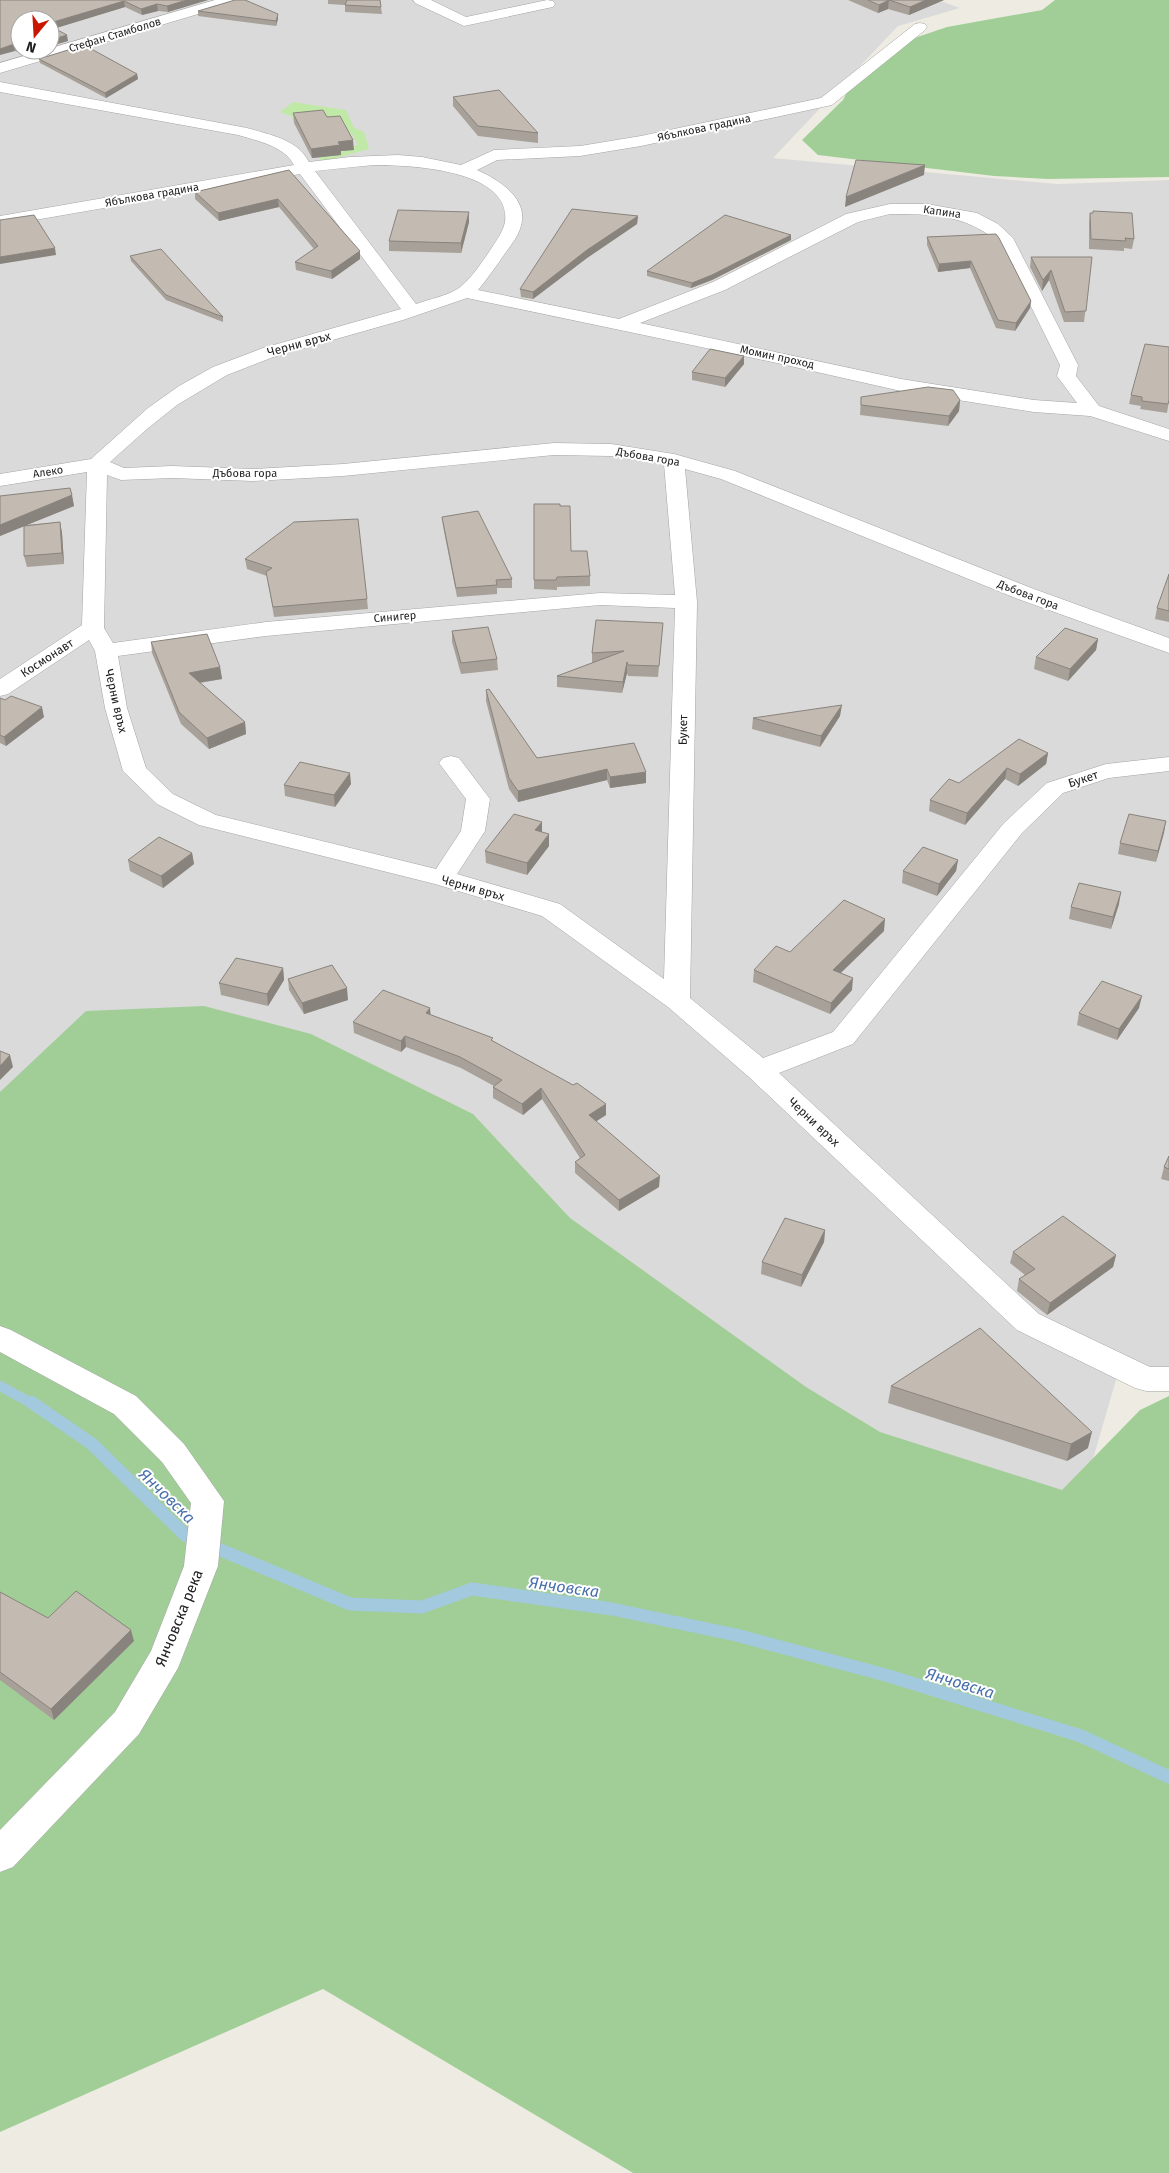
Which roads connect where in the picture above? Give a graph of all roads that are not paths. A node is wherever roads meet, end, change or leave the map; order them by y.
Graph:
1 (230, 0) edge
2 (420, 0) edge
3 (548, 4) dead end
4 (920, 27) dead end
5 (0, 68) edge
6 (0, 87) edge
7 (304, 168) junction
8 (464, 170) junction
9 (0, 221) edge
10 (464, 292) junction
11 (412, 311) junction
12 (619, 325) junction
13 (1092, 410) junction
14 (1169, 435) edge
15 (674, 460) junction
16 (97, 464) junction
17 (0, 480) edge
18 (686, 602) junction
19 (93, 628) junction
20 (1169, 646) edge
21 (106, 651) junction
22 (0, 689) edge
23 (451, 763) dead end
24 (1169, 764) edge
25 (442, 878) junction
26 (677, 1001) junction
27 (758, 1070) junction
28 (0, 1338) edge
29 (1169, 1380) edge
30 (0, 1855) edge

1 - 5 street, Стефан Стамболов
2 - 3 street
4 - 8 street, Ябълкова градина
6 - 7 street
7 - 8 street, Черни връх
7 - 9 street, Ябълкова градина
7 - 11 street
8 - 10 street, Черни връх
10 - 11 street, Черни връх
10 - 12 street, Момин проход
11 - 16 street, Черни връх
12 - 13 street, Момин проход
12 - 13 street, Капина
13 - 14 street
15 - 16 street, Дъбова гора
15 - 18 street, Букет
15 - 20 street, Дъбова гора
16 - 17 street, Алеко
16 - 19 street
18 - 21 street, Синигер
18 - 26 street, Букет
19 - 21 street, Черни връх
19 - 22 street, Космонавт
21 - 25 street, Черни връх
23 - 25 street
24 - 27 street, Букет
25 - 26 street, Черни връх
26 - 27 street, Черни връх
27 - 29 street, Черни връх
28 - 30 street, Янчовска река

